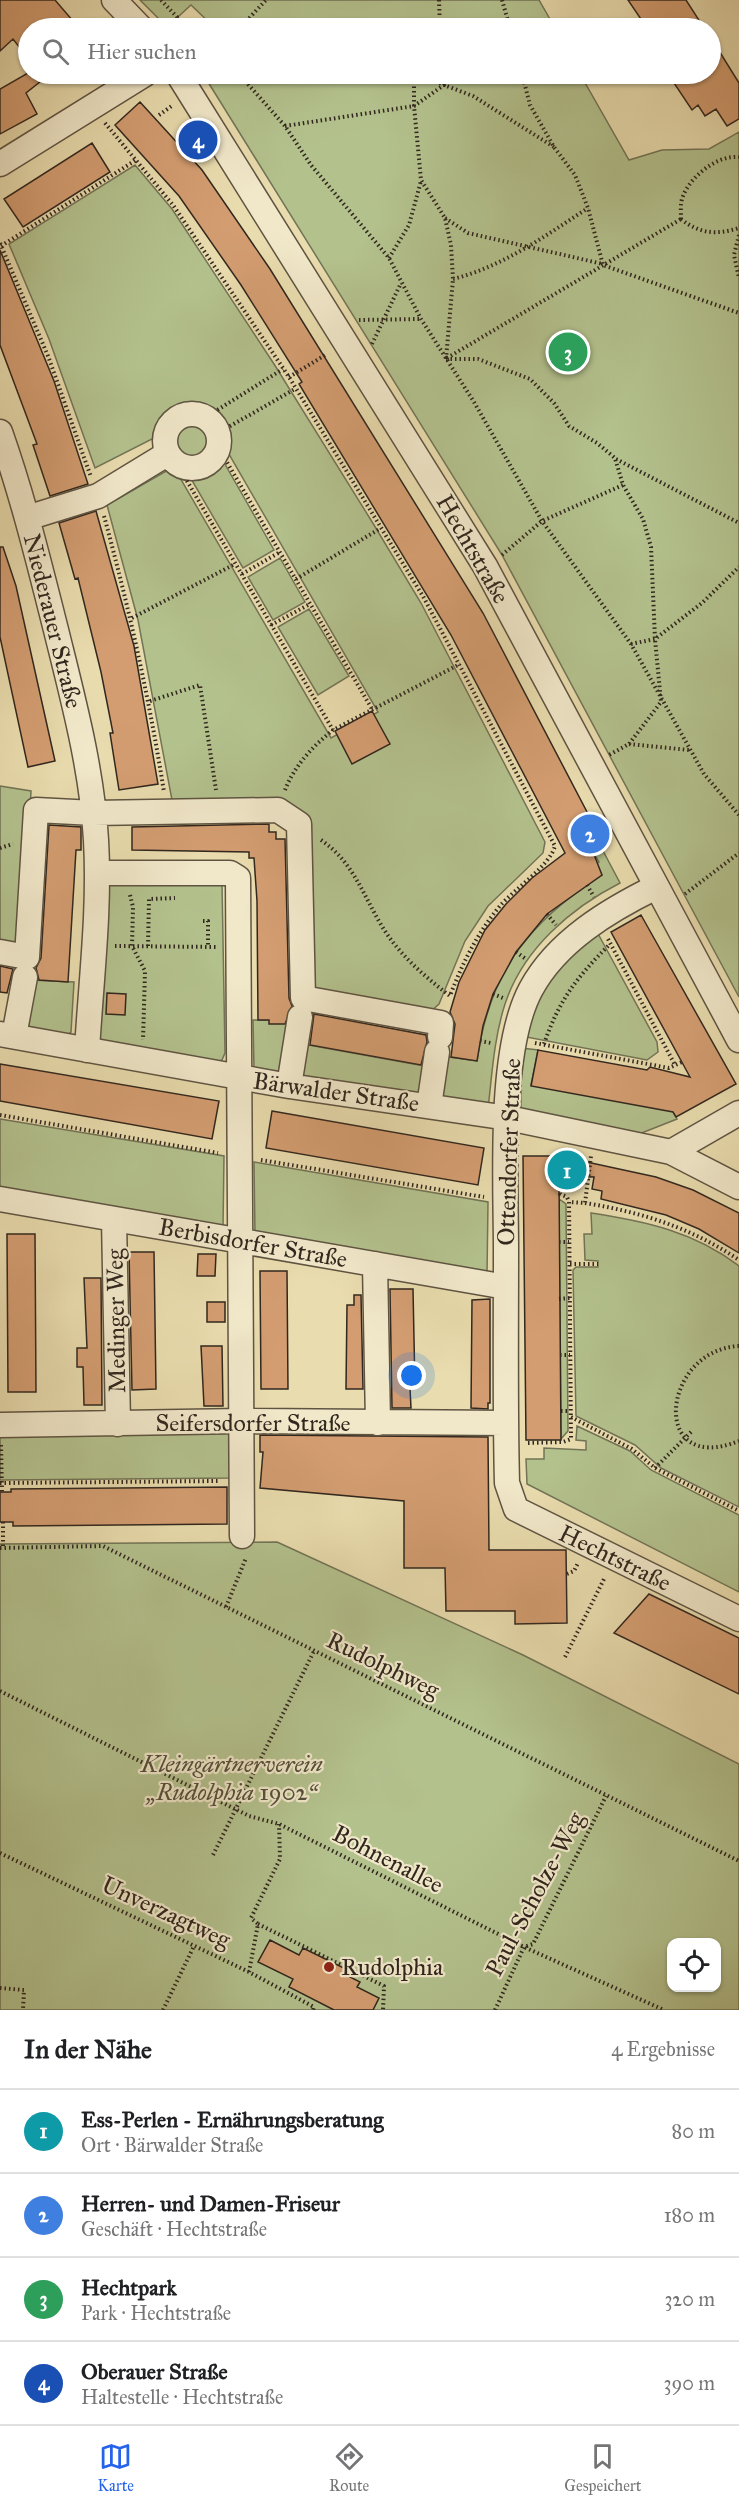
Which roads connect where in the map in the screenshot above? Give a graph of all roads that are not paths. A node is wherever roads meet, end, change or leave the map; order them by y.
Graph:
1 (114, 0) edge
2 (131, 18) edge
3 (130, 84) edge
4 (184, 84) edge
5 (0, 164) edge
6 (0, 432) edge
7 (172, 459) junction
8 (27, 518) junction
9 (94, 813) junction
10 (97, 873) junction
11 (656, 887) junction
12 (0, 952) edge
13 (26, 967) junction
14 (302, 1006) junction
15 (7, 1035) edge
16 (739, 1040) edge
17 (87, 1050) junction
18 (239, 1077) junction
19 (288, 1086) junction
20 (429, 1106) junction
21 (739, 1113) edge
22 (508, 1118) junction
23 (671, 1152) junction
24 (739, 1187) edge
25 (0, 1199) edge
26 (114, 1219) junction
27 (240, 1241) junction
28 (375, 1264) junction
29 (506, 1287) junction
30 (241, 1421) junction
31 (378, 1423) junction
32 (118, 1424) junction
33 (0, 1425) edge
34 (506, 1433) junction
35 (507, 1483) joint
36 (245, 1545) road end
37 (739, 1620) edge

1 - 2 street
3 - 5 street
4 - 11 street, Hechtstraße
6 - 8 street, Niederauer Straße
7 - 7 street
7 - 8 street
8 - 9 street, Niederauer Straße
9 - 10 street, Niederauer Straße
9 - 13 street
9 - 14 street
10 - 17 street, Niederauer Straße
10 - 18 street
11 - 16 street, Hechtstraße
11 - 22 street, Ottendorfer Straße
12 - 13 street
13 - 15 street
14 - 19 street
14 - 20 street
15 - 17 street, Bärwalder Straße
17 - 18 street, Bärwalder Straße
18 - 19 street, Bärwalder Straße
18 - 27 street
19 - 20 street, Bärwalder Straße
20 - 22 street, Bärwalder Straße
21 - 23 street
22 - 23 street, Bärwalder Straße
22 - 29 street, Ottendorfer Straße
23 - 24 street, Bärwalder Straße
25 - 26 street, Berbisdorfer Straße
26 - 27 street, Berbisdorfer Straße
26 - 32 street, Medinger Weg
27 - 28 street, Berbisdorfer Straße
27 - 30 street
28 - 29 street, Berbisdorfer Straße
28 - 31 street
29 - 34 street, Ottendorfer Straße
30 - 31 street, Seifersdorfer Straße
30 - 32 street, Seifersdorfer Straße
30 - 36 street
31 - 34 street, Seifersdorfer Straße
32 - 33 street, Seifersdorfer Straße
34 - 35 street, Ottendorfer Straße
35 - 37 street, Hechtstraße

